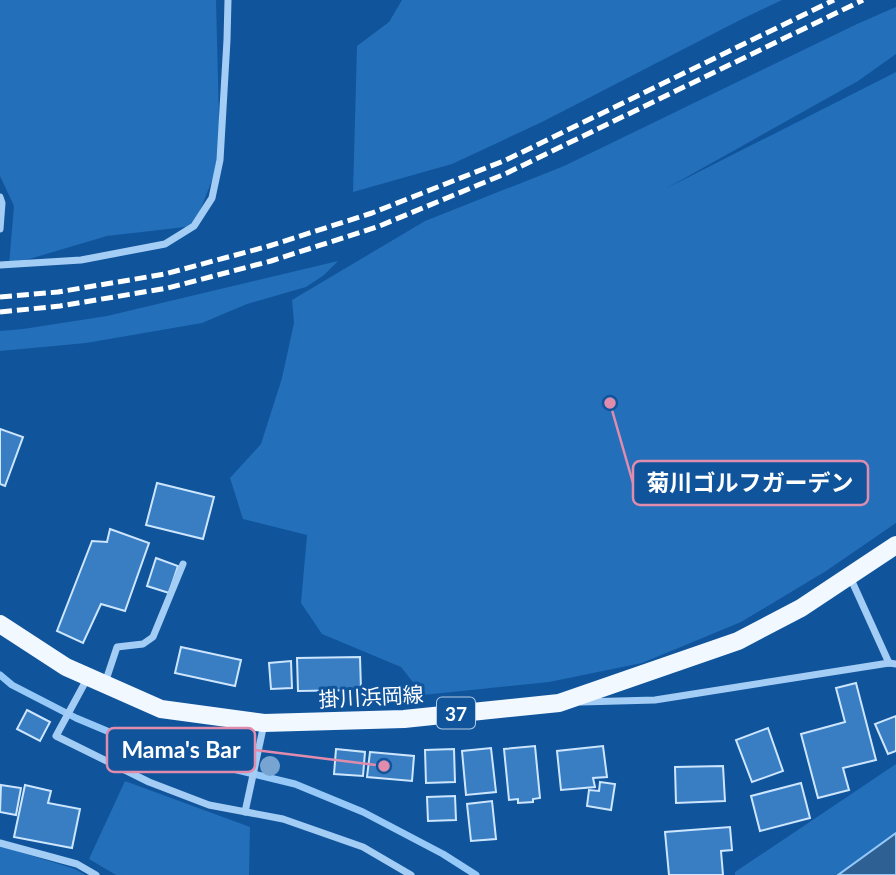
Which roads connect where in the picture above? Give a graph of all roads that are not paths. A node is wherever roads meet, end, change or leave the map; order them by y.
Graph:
1 (228, 0) edge
2 (0, 197) edge
3 (0, 229) edge
4 (0, 265) edge
5 (896, 545) edge
6 (183, 564) dead end
7 (850, 577) junction
8 (0, 624) edge
9 (892, 664) edge
10 (97, 680) junction
11 (559, 702) junction
12 (264, 723) junction
13 (245, 812) junction
14 (0, 843) edge
15 (96, 875) edge
16 (411, 875) edge

1 - 4 street
2 - 3 street
5 - 7 main road, 掛川浜岡線 / 37
6 - 10 street
7 - 9 street
7 - 11 main road, 掛川浜岡線 / 37
8 - 10 main road, 掛川浜岡線 / 37
9 - 11 street
10 - 12 main road, 掛川浜岡線 / 37
10 - 13 street
11 - 12 main road, 掛川浜岡線 / 37
12 - 13 street
13 - 16 street
14 - 15 street

